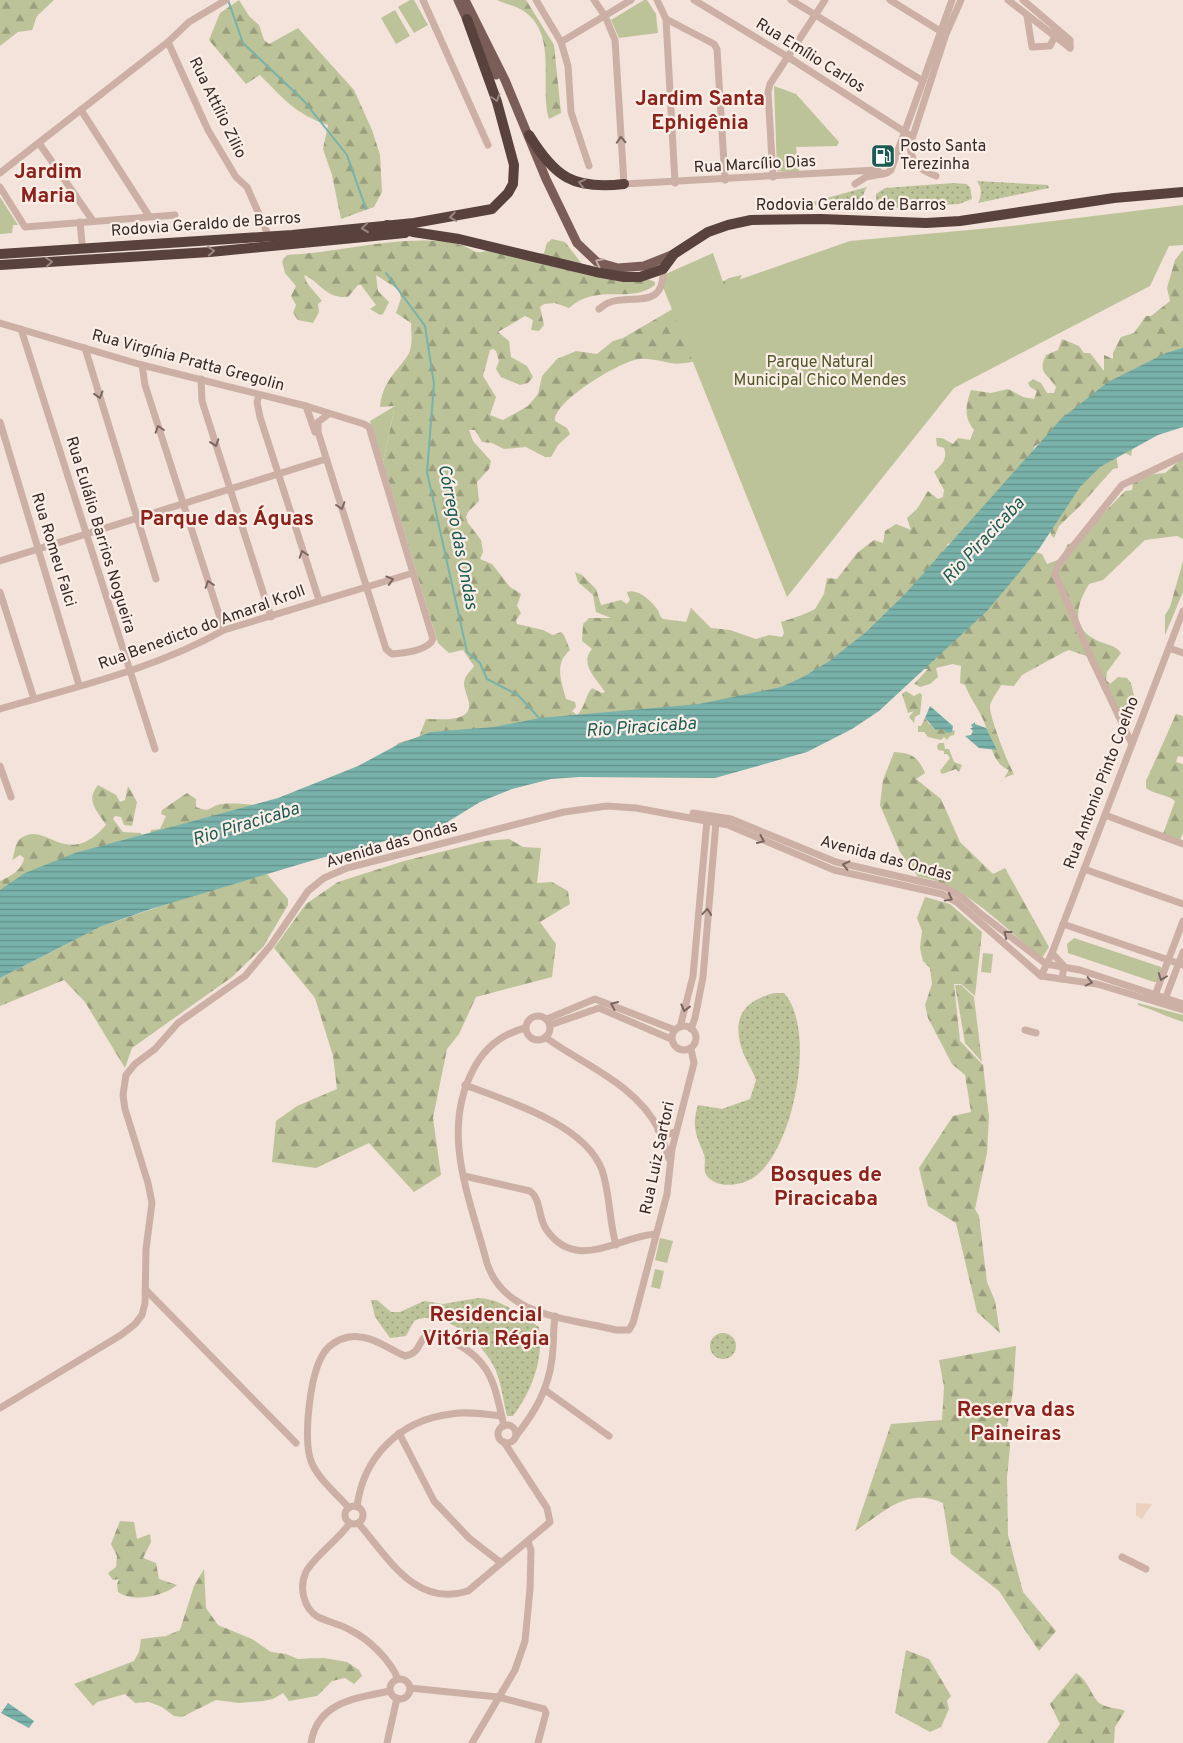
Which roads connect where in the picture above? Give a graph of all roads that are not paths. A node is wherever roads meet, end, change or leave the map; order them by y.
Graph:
1 (423, 0) edge
2 (458, 0) edge
3 (465, 0) edge
4 (536, 0) edge
5 (594, 0) edge
6 (631, 0) edge
7 (657, 0) edge
8 (694, 0) edge
9 (791, 0) edge
10 (825, 0) edge
11 (890, 0) edge
12 (952, 0) edge
13 (961, 0) edge
14 (1008, 0) edge
15 (1025, 0) edge
16 (225, 1) edge
17 (816, 15) junction
18 (605, 16) junction
19 (1028, 16) junction
20 (467, 19) junction
21 (666, 19) junction
22 (1055, 28) junction
23 (944, 33) junction
24 (1054, 38) junction
25 (168, 42) junction
26 (561, 42) junction
27 (788, 57) junction
28 (924, 81) junction
29 (81, 110) junction
30 (908, 134) junction
31 (529, 135) junction
32 (39, 144) junction
33 (488, 145) dead end
34 (589, 166) dead end
35 (0, 173) edge
36 (882, 174) junction
37 (936, 176) dead end
38 (774, 177) junction
39 (546, 179) junction
40 (725, 180) junction
41 (674, 182) junction
42 (626, 184) junction
43 (855, 184) dead end
44 (0, 187) edge
45 (1183, 192) edge
46 (175, 215) dead end
47 (149, 216) junction
48 (93, 221) junction
49 (80, 222) junction
50 (413, 228) junction
51 (269, 237) junction
52 (82, 242) junction
53 (166, 243) junction
54 (3, 254) edge
55 (674, 254) junction
56 (0, 265) edge
57 (663, 269) junction
58 (599, 309) dead end
59 (0, 323) edge
60 (21, 329) junction
61 (85, 348) junction
62 (142, 365) junction
63 (201, 379) junction
64 (259, 395) junction
65 (306, 406) junction
66 (329, 414) junction
67 (0, 422) edge
68 (321, 442) junction
69 (1183, 456) edge
70 (326, 460) junction
71 (277, 474) junction
72 (231, 488) junction
73 (182, 503) junction
74 (136, 518) junction
75 (85, 534) junction
76 (38, 548) junction
77 (0, 561) edge
78 (413, 573) junction
79 (156, 579) dead end
80 (367, 587) junction
81 (0, 592) edge
82 (319, 600) junction
83 (1183, 611) edge
84 (271, 617) junction
85 (224, 630) junction
86 (1169, 648) junction
87 (1183, 653) edge
88 (128, 670) junction
89 (79, 685) junction
90 (34, 699) junction
91 (0, 710) edge
92 (1132, 744) junction
93 (155, 749) dead end
94 (0, 766) edge
95 (11, 797) dead end
96 (652, 811) junction
97 (1105, 815) junction
98 (707, 820) junction
99 (716, 822) junction
100 (1183, 844) edge
101 (1084, 869) junction
102 (1183, 904) edge
103 (1183, 921) edge
104 (1063, 924) junction
105 (696, 942) junction
106 (704, 944) junction
107 (1183, 952) edge
108 (1052, 953) junction
109 (1168, 960) junction
110 (1046, 964) junction
111 (1181, 964) edge
112 (1064, 966) junction
113 (693, 976) junction
114 (1041, 976) junction
115 (703, 977) junction
116 (1062, 979) junction
117 (1154, 998) junction
118 (1164, 1002) junction
119 (1183, 1004) edge
120 (1183, 1010) edge
121 (548, 1022) junction
122 (525, 1028) junction
123 (678, 1028) junction
124 (691, 1029) junction
125 (1025, 1030) dead end
126 (1036, 1033) dead end
127 (546, 1038) junction
128 (671, 1039) junction
129 (691, 1048) junction
130 (465, 1085) junction
131 (658, 1130) junction
132 (676, 1132) junction
133 (670, 1163) junction
134 (464, 1176) junction
135 (655, 1234) junction
136 (616, 1245) junction
137 (146, 1290) junction
138 (555, 1316) junction
139 (545, 1390) junction
140 (0, 1408) edge
141 (501, 1416) junction
142 (504, 1426) junction
143 (399, 1433) junction
144 (516, 1436) junction
145 (609, 1436) dead end
146 (296, 1442) dead end
147 (504, 1442) junction
148 (357, 1507) junction
149 (349, 1508) junction
150 (350, 1523) junction
151 (358, 1523) junction
152 (528, 1542) junction
153 (1122, 1557) dead end
154 (500, 1562) junction
155 (1146, 1569) dead end
156 (398, 1679) junction
157 (410, 1688) junction
158 (390, 1691) junction
159 (498, 1697) junction
160 (397, 1698) junction
161 (311, 1743) edge
162 (387, 1743) edge
163 (472, 1743) edge
164 (538, 1743) edge

1 - 33 street
2 - 20 main road
3 - 31 main road
4 - 26 street
5 - 18 street
6 - 18 street
7 - 21 street
8 - 27 street, Rua Emílio Carlos
9 - 17 street
10 - 17 street
11 - 23 street
12 - 23 street
13 - 23 street
14 - 19 street
15 - 22 street
16 - 25 street
17 - 27 street
17 - 28 street
18 - 26 street
42 -> 18 street
19 - 24 street
19 - 24 street
20 - 39 main road
20 -> 50 highway
21 - 40 street
21 - 41 street
22 - 24 street
22 - 24 street
23 - 28 street
23 - 30 street
25 - 29 street
25 - 51 street, Rua Attílio Zilio
26 - 34 street
27 - 30 street, Rua Emílio Carlos
27 - 38 street
28 - 30 street
29 - 32 street
29 - 47 street
30 - 36 street
30 - 37 street
31 - 39 main road
42 -> 31 highway
32 - 35 street
32 - 48 street
36 - 38 street, Rua Marcílio Dias
36 - 43 street
38 - 40 street, Rua Marcílio Dias
55 -> 39 main road
40 - 41 street, Rua Marcílio Dias
41 - 42 street, Rua Marcílio Dias
44 - 49 street
45 - 55 highway, Rodovia Geraldo de Barros
46 - 47 street
47 - 48 street
48 - 49 street
49 - 52 street
50 -> 51 highway, Rodovia Geraldo de Barros
56 -> 50 highway, Rodovia Geraldo de Barros
50 - 57 highway
51 - 53 highway, Rodovia Geraldo de Barros
52 - 53 highway
52 - 54 highway
53 - 54 highway, Rodovia Geraldo de Barros
55 - 57 highway
57 - 58 street
59 - 60 street, Rua Virgínia Pratta Gregolin
60 - 61 street, Rua Virgínia Pratta Gregolin
60 - 75 street, Rua Eulálio Barrios Nogueira
61 - 62 street, Rua Virgínia Pratta Gregolin
61 -> 74 street
62 - 63 street, Rua Virgínia Pratta Gregolin
73 -> 62 street
63 - 64 street, Rua Virgínia Pratta Gregolin
63 -> 72 street
64 - 65 street, Rua Virgínia Pratta Gregolin
64 - 71 street
65 - 66 street, Rua Virgínia Pratta Gregolin
65 - 68 street
66 - 68 street
66 - 78 street, Rua Virgínia Pratta Gregolin
67 - 76 street, Rua Romeu Falci
68 - 70 street
69 - 92 street
70 - 71 street
70 -> 80 street
71 - 72 street
82 -> 71 street
72 - 73 street
72 - 84 street
73 - 74 street
85 -> 73 street
74 - 75 street
74 - 79 street
75 - 76 street
75 - 88 street, Rua Eulálio Barrios Nogueira
76 - 77 street
76 - 89 street, Rua Romeu Falci
80 -> 78 street, Rua Benedicto do Amaral Kroll
78 - 80 street
80 - 82 street, Rua Benedicto do Amaral Kroll
81 - 90 street
82 - 84 street, Rua Benedicto do Amaral Kroll
83 - 86 street, Rua Antonio Pinto Coelho
84 - 85 street, Rua Benedicto do Amaral Kroll
85 - 88 street, Rua Benedicto do Amaral Kroll
86 - 87 street
86 - 92 street, Rua Antonio Pinto Coelho
88 - 89 street, Rua Benedicto do Amaral Kroll
88 - 93 street, Rua Eulálio Barrios Nogueira
89 - 90 street, Rua Benedicto do Amaral Kroll
90 - 91 street, Rua Benedicto do Amaral Kroll
92 - 97 street, Rua Antonio Pinto Coelho
94 - 95 street
96 - 98 street, Avenida das Ondas
110 -> 96 street, Avenida das Ondas
96 - 137 street, Avenida das Ondas
97 - 100 street
97 - 101 street, Rua Antonio Pinto Coelho
98 - 99 street, Avenida das Ondas
98 - 105 street
106 -> 99 street
99 -> 114 street, Avenida das Ondas
101 - 102 street
101 - 104 street, Rua Antonio Pinto Coelho
103 - 109 street
104 - 108 street, Rua Antonio Pinto Coelho
104 - 109 street
105 - 106 street
105 - 113 street
106 - 115 street
107 - 111 street
108 - 110 street, Rua Antonio Pinto Coelho
108 - 112 street
109 - 111 street
109 -> 117 street
110 - 112 street
110 - 114 street, Rua Antonio Pinto Coelho
111 - 118 street
112 - 116 street
112 - 117 street
113 - 115 street
113 -> 123 street
114 - 116 street
115 - 124 street
116 -> 117 street
117 - 118 street
118 - 119 street
118 - 120 street
121 - 122 street
123 -> 121 street
121 - 127 street
121 - 128 street
122 - 127 street
122 - 130 street
123 - 124 street
123 - 128 street
124 - 129 street
125 - 126 street
127 - 131 street
128 - 129 street
129 - 132 street, Rua Luiz Sartori
130 - 134 street
130 - 136 street
131 - 132 street
131 - 133 street
132 - 133 street, Rua Luiz Sartori
133 - 135 street, Rua Luiz Sartori
134 - 136 street
134 - 138 street
135 - 136 street
135 - 138 street, Rua Luiz Sartori
137 - 140 street, Avenida das Ondas
137 - 146 street
138 - 139 street
139 - 144 street
139 - 145 street
141 - 142 street
141 - 143 street
141 - 149 street
142 - 144 street
142 - 147 street
143 - 148 street
143 - 154 street
144 - 147 street
147 - 152 street
148 - 149 street
148 - 151 street
149 - 150 street
150 - 151 street
150 - 156 street
151 - 154 street
152 - 154 street
152 - 159 street
153 - 155 street
156 - 157 street
156 - 158 street
157 - 159 street
157 - 160 street
158 - 160 street
158 - 161 street
159 - 163 street
159 - 164 street
160 - 162 street

